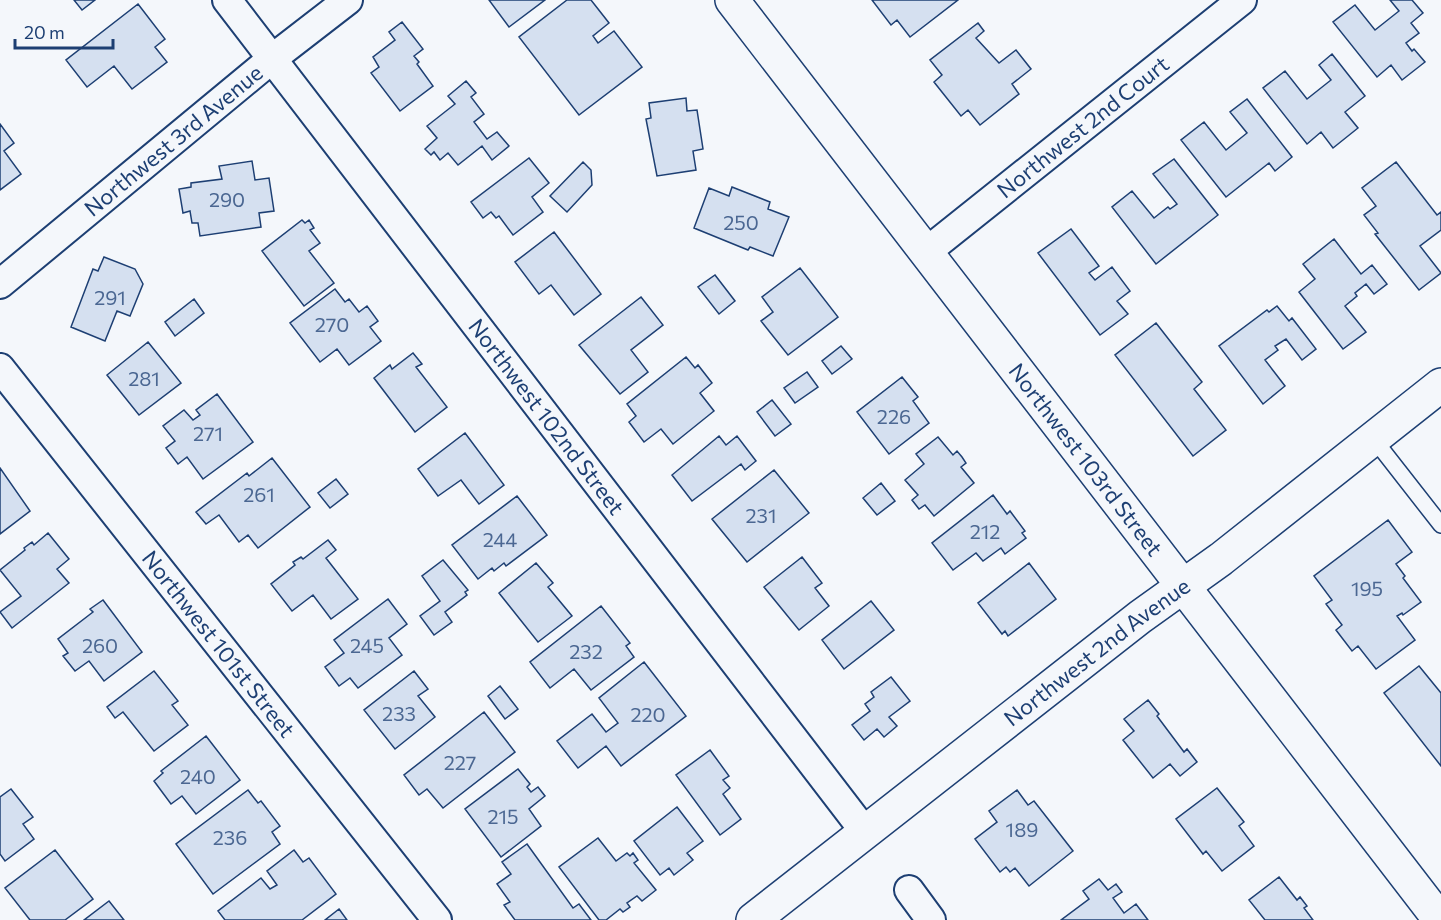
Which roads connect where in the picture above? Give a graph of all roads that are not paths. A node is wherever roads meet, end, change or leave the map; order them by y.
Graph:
1 (227, 0) edge
2 (348, 0) edge
3 (732, 0) edge
4 (1242, 0) edge
5 (273, 58) junction
6 (925, 253) junction
7 (0, 284) edge
8 (0, 368) edge
9 (1441, 385) edge
10 (1373, 438) junction
11 (1441, 525) edge
12 (1182, 587) junction
13 (865, 832) junction
14 (909, 890) dead end
15 (437, 920) edge
16 (753, 920) edge
17 (932, 920) edge
18 (1440, 920) edge

1 - 5 street, Northwest 102nd Street
2 - 5 street, Northwest 3rd Avenue
3 - 6 main road, Northwest 103rd Street
4 - 6 street, Northwest 2nd Court
5 - 7 street, Northwest 3rd Avenue
5 - 13 street, Northwest 102nd Street
6 - 12 main road, Northwest 103rd Street
8 - 15 street, Northwest 101st Street
9 - 10 main road, Northwest 2nd Avenue
10 - 11 lane
10 - 12 main road, Northwest 2nd Avenue
12 - 13 main road, Northwest 2nd Avenue
12 - 18 main road, Northwest 103rd Street
13 - 16 main road, Northwest 2nd Avenue
14 - 17 street

